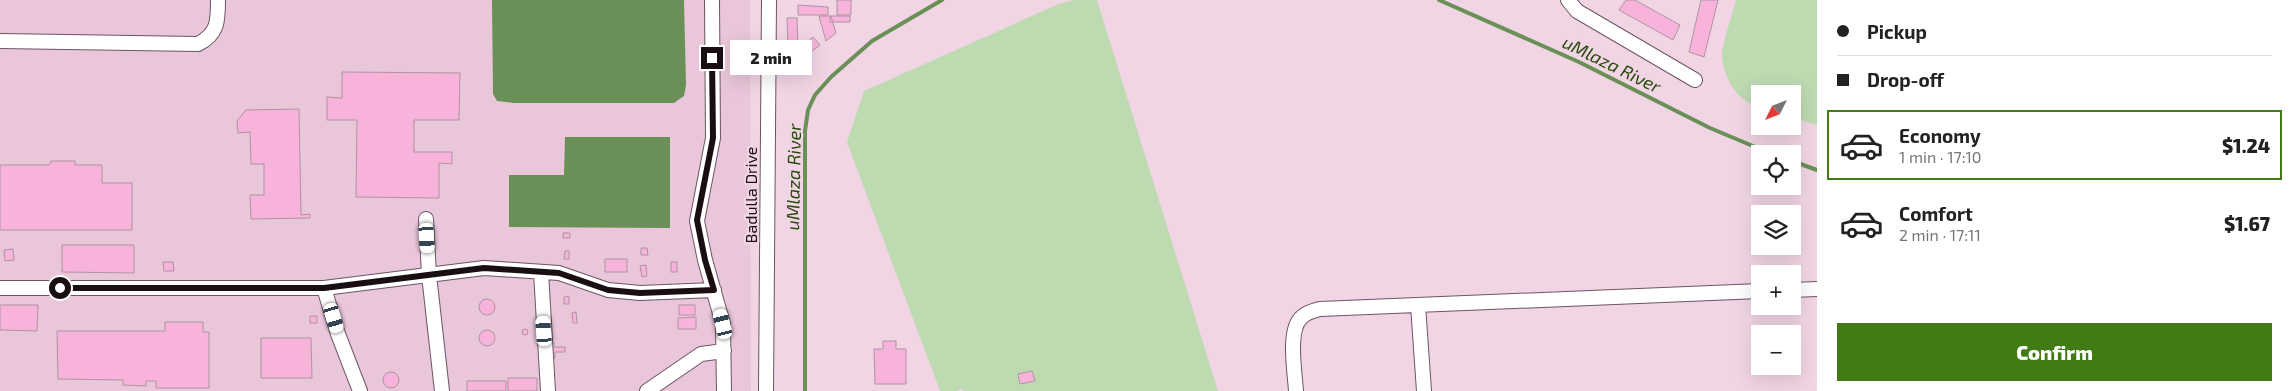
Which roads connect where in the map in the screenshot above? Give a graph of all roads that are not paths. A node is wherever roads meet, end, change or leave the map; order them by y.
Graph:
1 (218, 0) edge
2 (712, 0) edge
3 (769, 0) edge
4 (1568, 0) edge
5 (0, 41) edge
6 (1695, 80) dead end
7 (426, 219) dead end
8 (541, 272) junction
9 (429, 275) junction
10 (0, 288) edge
11 (324, 288) junction
12 (1817, 289) edge
13 (714, 290) junction
14 (1801, 290) edge
15 (1751, 291) edge
16 (1418, 305) junction
17 (724, 351) junction
18 (360, 391) edge
19 (442, 391) edge
20 (548, 391) edge
21 (647, 391) edge
22 (724, 391) edge
23 (766, 391) edge
24 (1296, 391) edge
25 (1424, 391) edge

1 - 5 street
2 - 13 street
3 - 23 street, Badulla Drive
4 - 6 street
7 - 9 street
8 - 9 street
8 - 13 street
8 - 20 street
9 - 11 street
9 - 19 street
10 - 11 street
11 - 18 street
12 - 14 street
13 - 17 street
15 - 16 street
16 - 24 street
16 - 25 street
17 - 21 street
17 - 22 street

